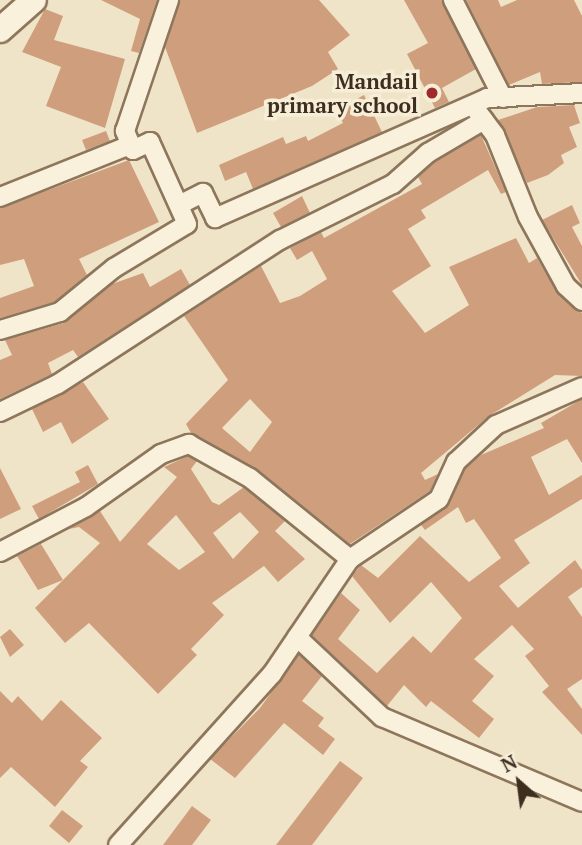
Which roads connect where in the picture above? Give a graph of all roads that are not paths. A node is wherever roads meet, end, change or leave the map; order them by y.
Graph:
1 (34, 0) edge
2 (169, 0) edge
3 (453, 0) edge
4 (0, 30) edge
5 (582, 93) edge
6 (503, 98) junction
7 (473, 105) junction
8 (484, 120) junction
9 (130, 145) junction
10 (0, 197) edge
11 (179, 205) junction
12 (582, 301) edge
13 (0, 330) edge
14 (582, 387) edge
15 (0, 412) edge
16 (0, 552) edge
17 (351, 559) junction
18 (298, 637) junction
19 (582, 802) edge
20 (118, 845) edge

1 - 4 street
2 - 9 street
3 - 6 street
5 - 6 street
6 - 7 street
7 - 8 street
7 - 11 street
8 - 12 street
8 - 15 street
9 - 10 street
9 - 11 street
11 - 13 street
14 - 17 street
16 - 17 street
17 - 18 street
18 - 19 street
18 - 20 street

